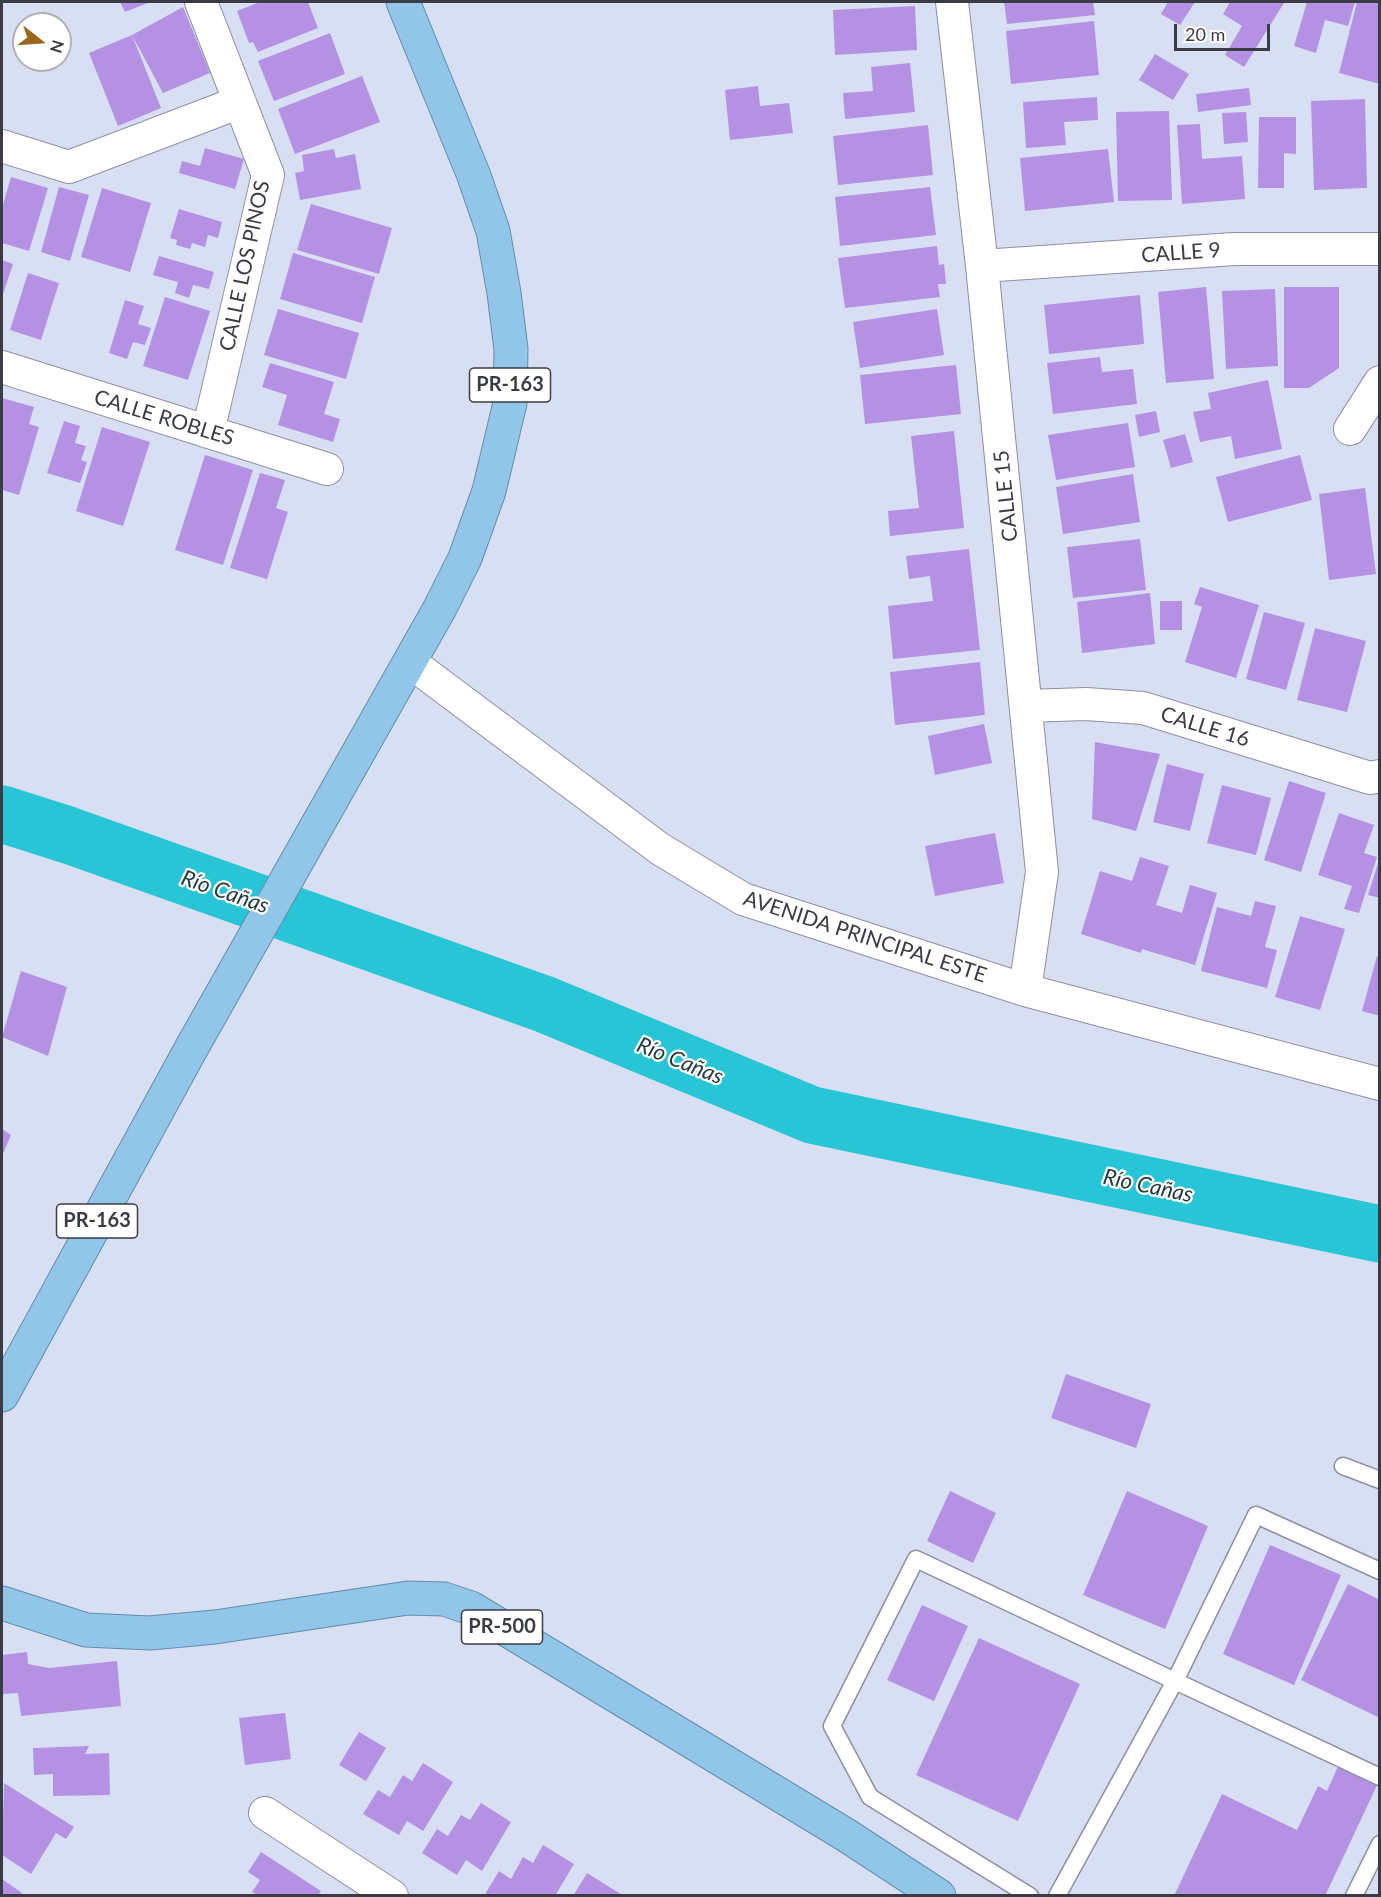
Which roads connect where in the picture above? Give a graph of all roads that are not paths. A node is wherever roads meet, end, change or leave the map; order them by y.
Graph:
1 (201, 2) edge
2 (403, 2) edge
3 (952, 2) edge
4 (240, 102) junction
5 (2, 146) edge
6 (1380, 249) edge
7 (982, 266) junction
8 (2, 367) edge
9 (1380, 382) edge
10 (1350, 429) dead end
11 (208, 432) junction
12 (327, 469) dead end
13 (410, 662) junction
14 (1027, 706) junction
15 (1380, 776) edge
16 (1024, 990) junction
17 (1380, 1084) edge
18 (2, 1395) edge
19 (1343, 1466) dead end
20 (1380, 1480) edge
21 (1380, 1571) edge
22 (2, 1603) edge
23 (1175, 1681) junction
24 (1380, 1777) edge
25 (265, 1813) dead end
26 (1380, 1844) edge
27 (392, 1896) edge
28 (939, 1896) edge
29 (1030, 1896) edge
30 (1057, 1896) edge
31 (1354, 1896) edge

1 - 4 street, CALLE LOS PINOS
2 - 13 highway, PR-163
3 - 7 street, CALLE 15
4 - 5 street
4 - 11 street, CALLE LOS PINOS
6 - 7 street, CALLE 9
7 - 14 street, CALLE 15
8 - 11 street, CALLE ROBLES
9 - 10 street
11 - 12 street, CALLE ROBLES
13 - 16 street, AVENIDA PRINCIPAL ESTE
13 - 18 highway, PR-163
14 - 15 street, CALLE 16
14 - 16 street, CALLE 15
16 - 17 street, AVENIDA PRINCIPAL ESTE
19 - 20 lane
21 - 23 lane
22 - 28 highway, PR-500 / PR-500
23 - 24 lane
23 - 29 lane
23 - 30 lane
25 - 27 street
26 - 31 lane

